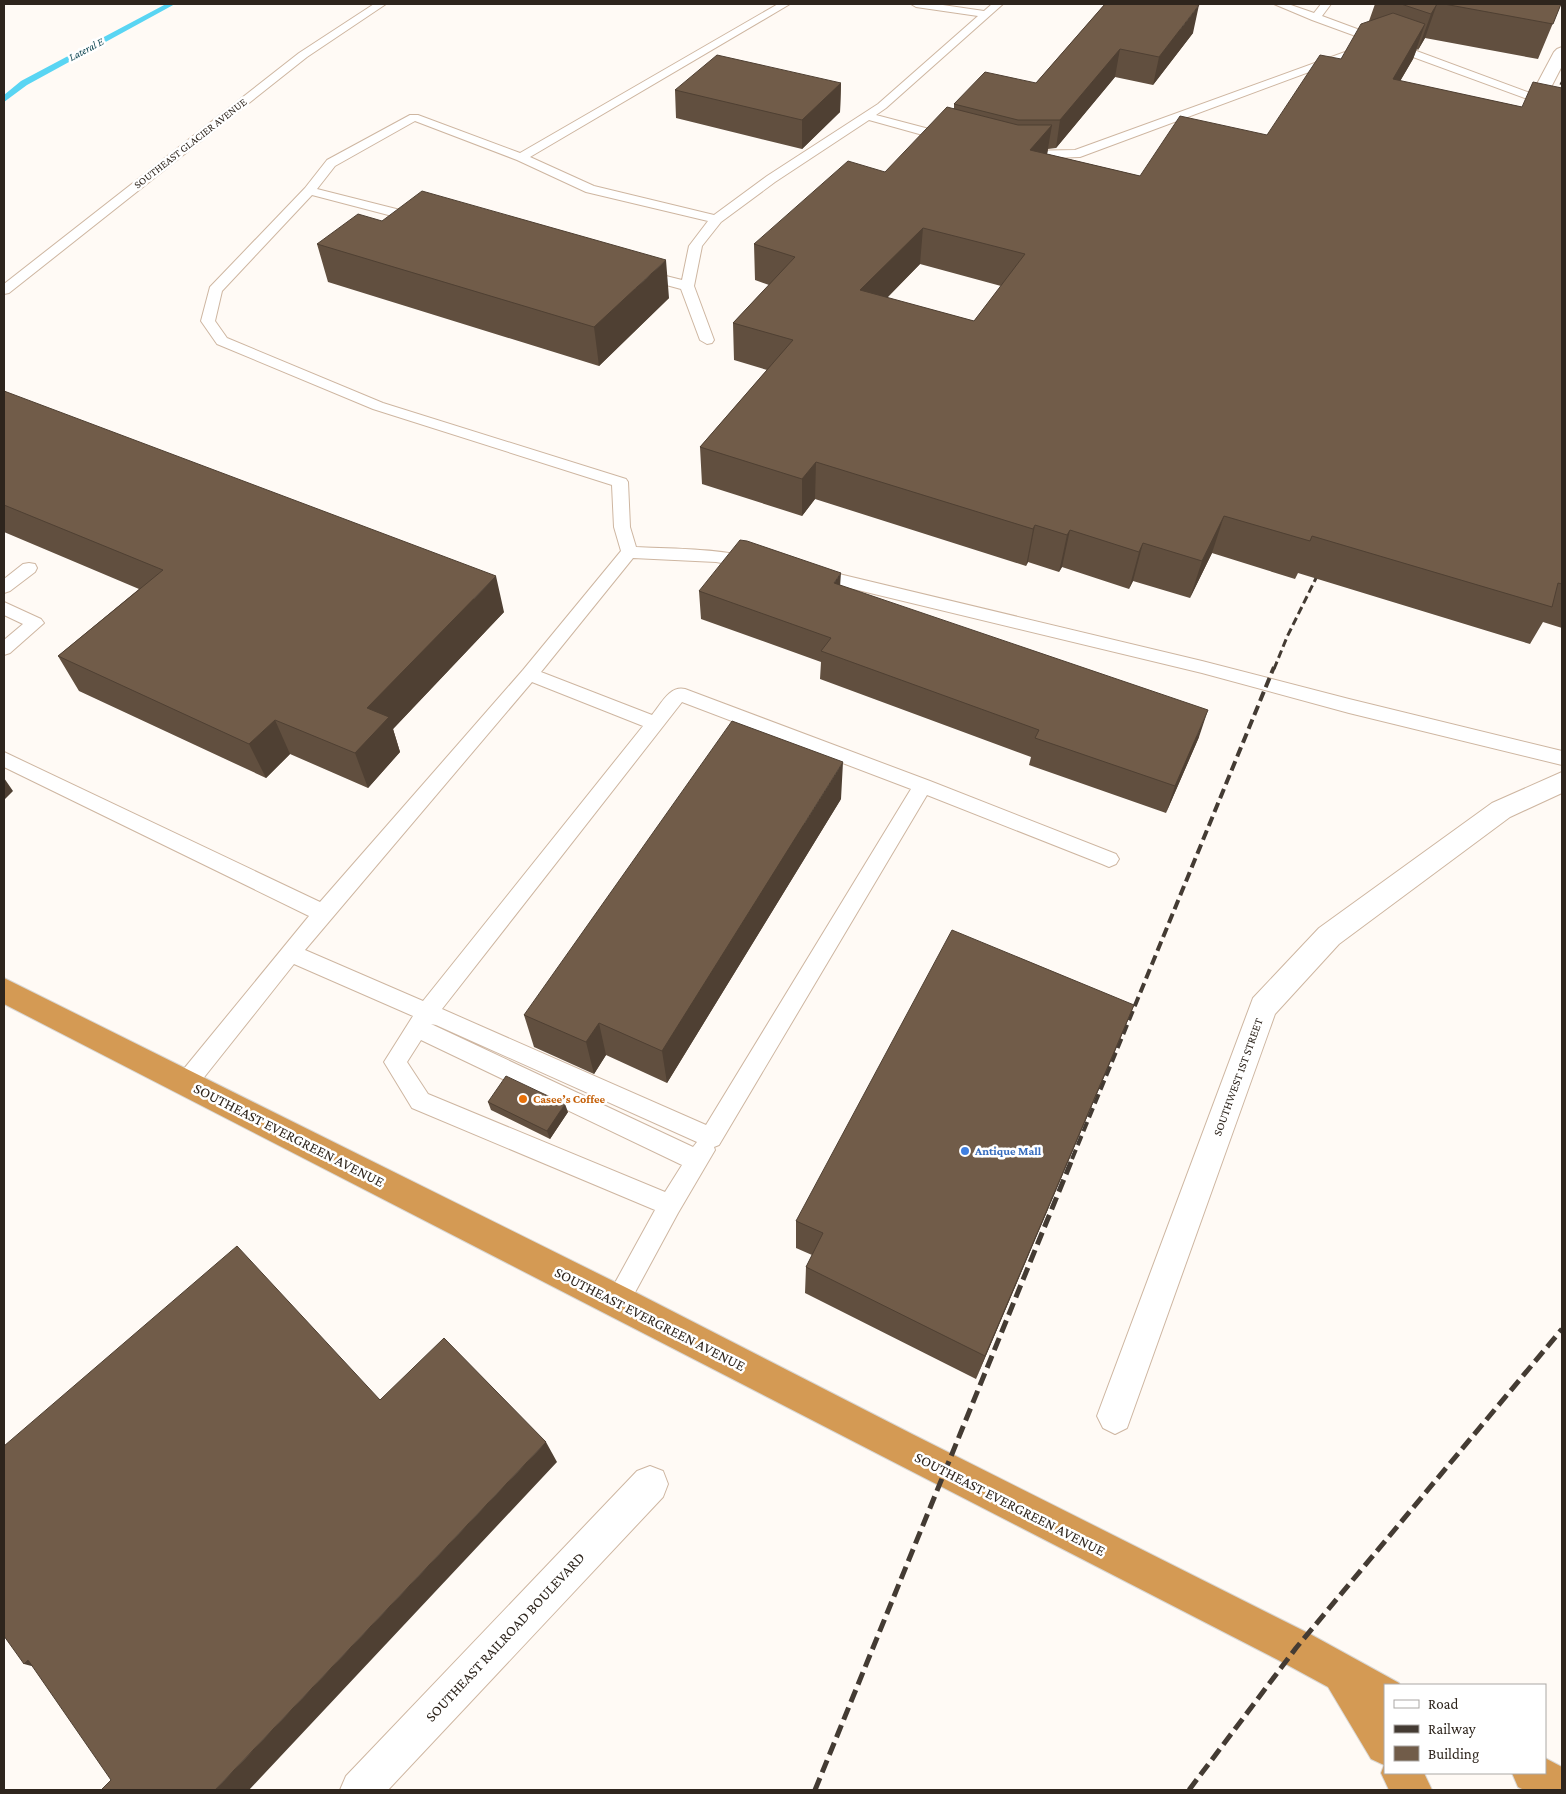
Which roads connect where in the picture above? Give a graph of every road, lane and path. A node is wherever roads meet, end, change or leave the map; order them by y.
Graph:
1 (382, 4) edge
2 (785, 4) edge
3 (916, 4) edge
4 (998, 4) edge
5 (1279, 4) edge
6 (1326, 4) edge
7 (986, 14) junction
8 (1316, 18) junction
9 (1381, 42) junction
10 (1562, 52) edge
11 (1537, 99) junction
12 (1562, 110) edge
13 (867, 116) junction
14 (959, 141) edge
15 (1014, 156) edge
16 (521, 157) junction
17 (309, 191) junction
18 (716, 219) junction
19 (435, 223) edge
20 (629, 271) edge
21 (687, 286) junction
22 (4, 290) edge
23 (707, 340) dead end
24 (629, 552) junction
25 (764, 565) edge
26 (29, 568) dead end
27 (792, 570) edge
28 (4, 587) edge
29 (4, 608) edge
30 (4, 649) edge
31 (529, 674) junction
32 (656, 724) junction
33 (1562, 758) edge
34 (4, 759) edge
35 (1562, 782) edge
36 (923, 786) junction
37 (1109, 859) dead end
38 (323, 913) junction
39 (291, 953) junction
40 (4, 990) edge
41 (422, 1020) junction
42 (186, 1083) junction
43 (711, 1138) junction
44 (698, 1161) junction
45 (670, 1205) junction
46 (617, 1301) junction
47 (1115, 1416) dead end
48 (650, 1484) dead end
49 (1343, 1676) junction
50 (1384, 1696) edge
51 (1384, 1743) edge
52 (1403, 1774) edge
53 (1534, 1774) edge
54 (1562, 1788) edge
55 (360, 1790) edge
56 (1412, 1790) edge

1 - 22 lane, SOUTHEAST GLACIER AVENUE
2 - 16 lane
3 - 7 lane
4 - 7 lane
5 - 8 lane
6 - 8 lane
7 - 13 lane
8 - 9 lane
9 - 11 lane
9 - 15 lane
10 - 11 street
11 - 12 street
13 - 14 lane
13 - 18 lane
16 - 17 lane
16 - 18 lane
17 - 19 lane
17 - 24 lane
18 - 21 lane
20 - 21 lane
21 - 23 lane
24 - 25 lane
24 - 31 lane
26 - 28 lane
27 - 33 lane
29 - 30 lane
31 - 32 lane
31 - 38 lane
32 - 36 lane
32 - 41 lane
34 - 38 lane
35 - 47 street, SOUTHWEST 1ST STREET
36 - 37 lane
36 - 43 lane
38 - 39 lane
39 - 41 lane
39 - 42 lane
40 - 42 highway, SOUTHEAST EVERGREEN AVENUE
41 - 43 lane
41 - 44 lane
41 - 45 lane
42 - 46 highway, SOUTHEAST EVERGREEN AVENUE
43 - 44 lane
44 - 45 lane
45 - 46 lane
46 - 49 highway, SOUTHEAST EVERGREEN AVENUE
48 - 55 street, SOUTHEAST RAILROAD BOULEVARD
49 - 50 highway, SOUTHEAST EVERGREEN AVENUE
49 - 51 highway
52 - 56 highway
53 - 54 highway

